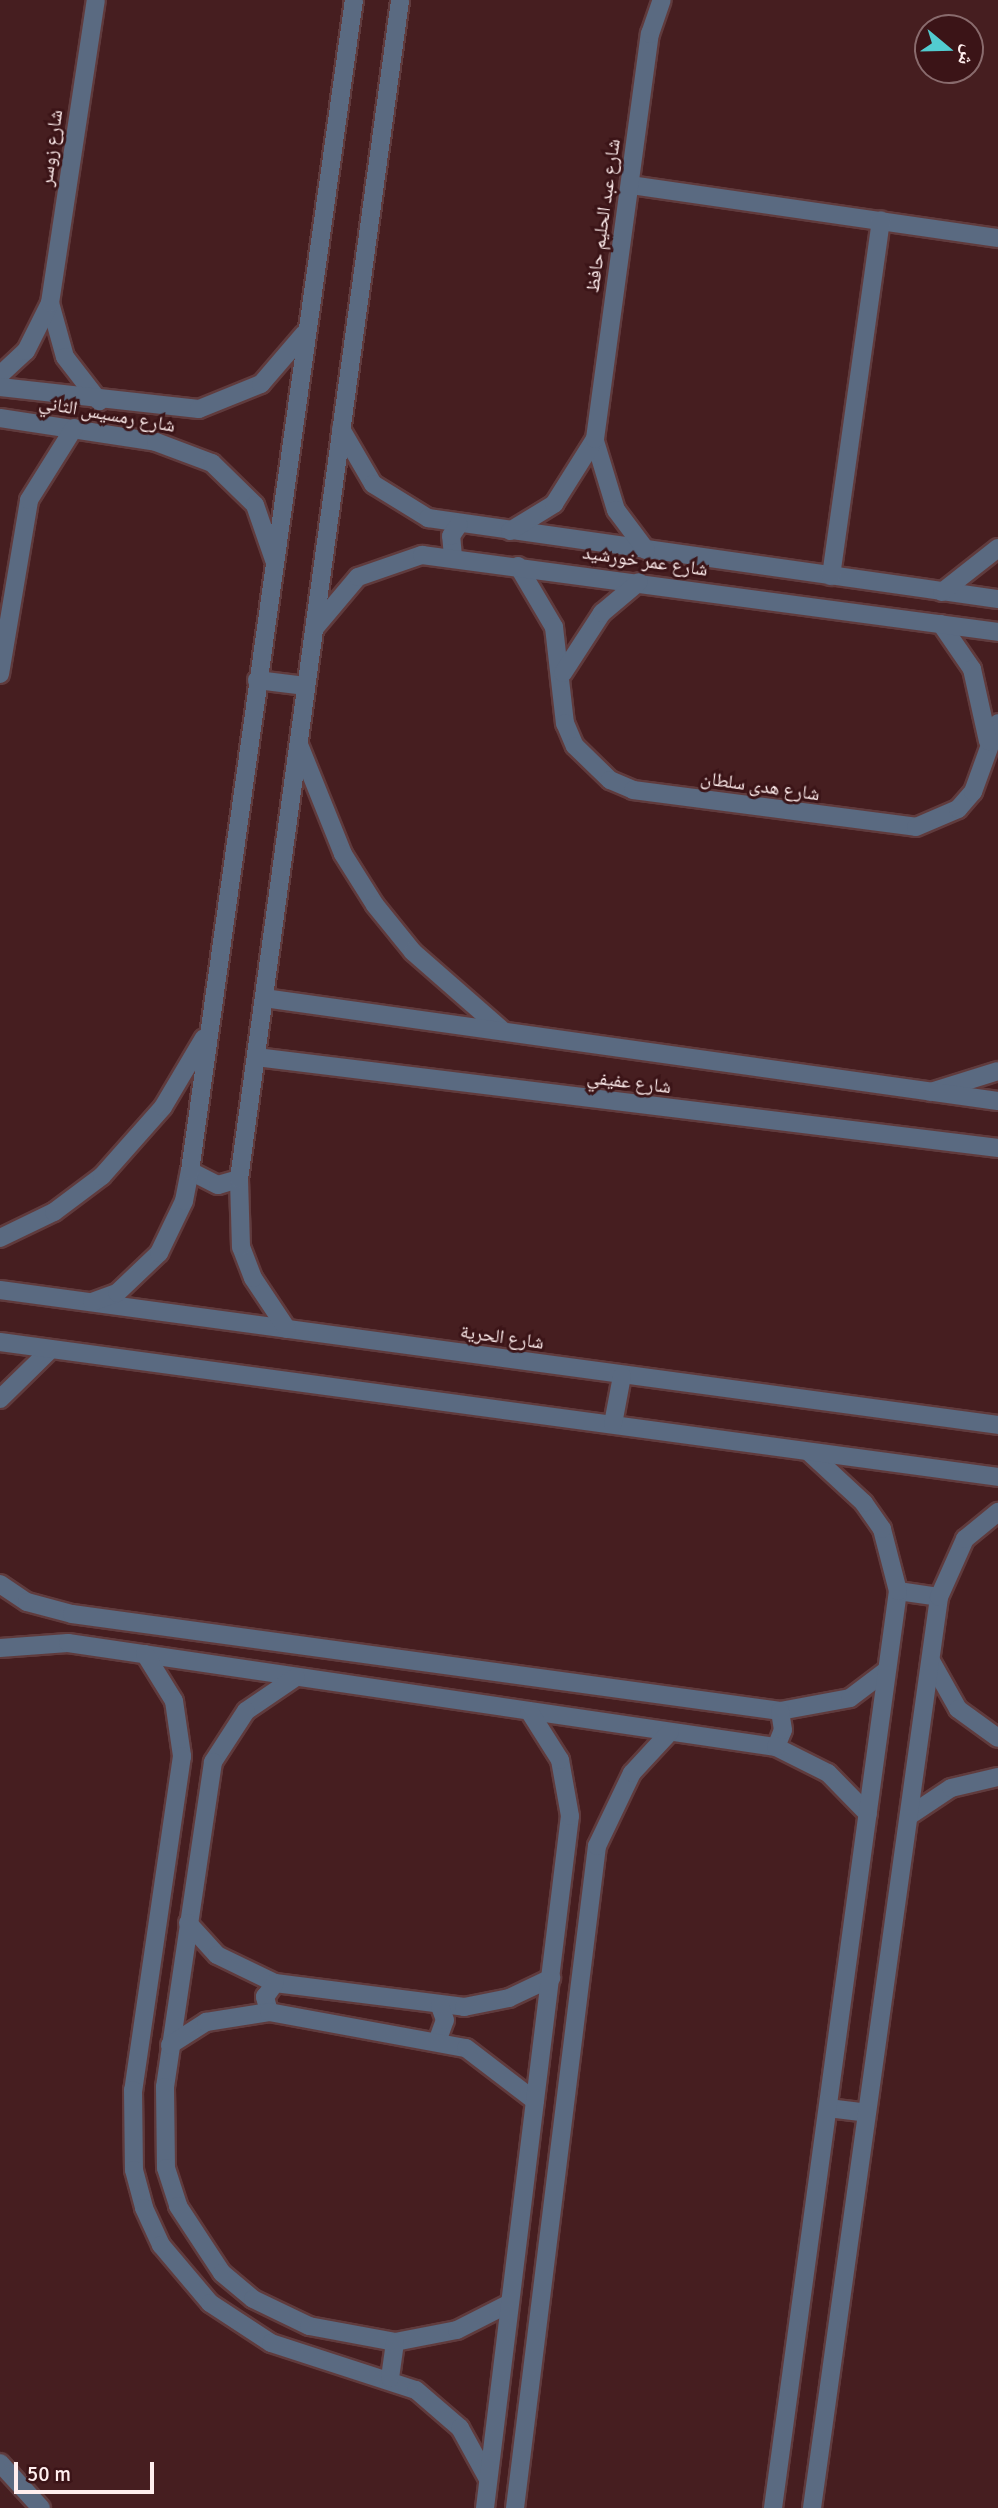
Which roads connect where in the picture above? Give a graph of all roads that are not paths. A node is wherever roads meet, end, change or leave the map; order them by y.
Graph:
1 (96, 0) edge
2 (354, 0) edge
3 (400, 0) edge
4 (662, 0) edge
5 (630, 185) junction
6 (881, 221) junction
7 (998, 238) edge
8 (50, 303) junction
9 (304, 334) junction
10 (0, 375) edge
11 (0, 387) edge
12 (99, 401) junction
13 (129, 405) junction
14 (0, 418) edge
15 (74, 428) junction
16 (341, 429) junction
17 (125, 435) junction
18 (595, 439) junction
19 (459, 524) junction
20 (510, 531) junction
21 (998, 548) edge
22 (646, 550) junction
23 (453, 557) junction
24 (274, 560) junction
25 (519, 566) junction
26 (831, 576) junction
27 (639, 582) junction
28 (942, 592) junction
29 (998, 599) edge
30 (941, 624) junction
31 (314, 629) junction
32 (998, 632) edge
33 (563, 673) junction
34 (0, 674) edge
35 (257, 680) junction
36 (306, 686) junction
37 (998, 723) edge
38 (298, 742) junction
39 (989, 750) junction
40 (264, 998) junction
41 (209, 1029) junction
42 (504, 1031) junction
43 (256, 1057) junction
44 (998, 1071) edge
45 (929, 1093) junction
46 (998, 1101) edge
47 (998, 1148) edge
48 (190, 1171) junction
49 (239, 1179) junction
50 (0, 1238) edge
51 (0, 1290) edge
52 (92, 1303) junction
53 (287, 1329) junction
54 (0, 1342) edge
55 (51, 1349) junction
56 (622, 1376) junction
57 (0, 1399) edge
58 (613, 1424) junction
59 (998, 1425) edge
60 (809, 1452) junction
61 (998, 1477) edge
62 (998, 1512) edge
63 (0, 1584) edge
64 (898, 1591) junction
65 (939, 1597) junction
66 (72, 1614) junction
67 (68, 1643) junction
68 (0, 1648) edge
69 (145, 1654) junction
70 (931, 1660) junction
71 (887, 1670) junction
72 (296, 1677) junction
73 (529, 1711) junction
74 (780, 1711) junction
75 (670, 1732) junction
76 (998, 1738) edge
77 (776, 1747) junction
78 (182, 1756) junction
79 (213, 1762) junction
80 (998, 1777) edge
81 (868, 1814) junction
82 (909, 1816) junction
83 (568, 1841) junction
84 (597, 1846) junction
85 (188, 1923) junction
86 (551, 1978) junction
87 (275, 1983) junction
88 (440, 2007) junction
89 (269, 2012) junction
90 (438, 2039) junction
91 (170, 2045) junction
92 (536, 2101) junction
93 (828, 2108) junction
94 (867, 2113) junction
95 (528, 2160) junction
96 (559, 2164) junction
97 (510, 2303) junction
98 (395, 2342) junction
99 (390, 2378) junction
100 (0, 2463) edge
101 (488, 2479) junction
102 (41, 2508) edge
103 (485, 2508) edge
104 (515, 2508) edge
105 (773, 2508) edge
106 (811, 2508) edge

1 - 8 street, شارع زوسر
2 - 9 street
3 - 16 street
4 - 5 street, شارع عبد الحليم حافظ
5 - 6 street
5 - 18 street, شارع عبد الحليم حافظ
6 - 7 street
6 - 26 street
8 - 10 street, شارع زوسر
8 - 12 street, شارع زوسر
9 - 13 street, شارع رمسيس الثاني
9 - 24 street
11 - 12 street, شارع رمسيس الثاني
12 - 13 street, شارع رمسيس الثاني
13 - 17 street
14 - 15 street, شارع رمسيس الثاني
15 - 17 street, شارع رمسيس الثاني
15 - 34 street
16 - 19 street, شارع عمر خورشيد
16 - 31 street
17 - 24 street, شارع رمسيس الثاني
18 - 20 street, شارع عبد الحليم حافظ
18 - 22 street, شارع عبد الحليم حافظ
19 - 20 street, شارع عمر خورشيد
19 - 23 street
20 - 22 street, شارع عمر خورشيد
21 - 28 street
22 - 26 street, شارع عمر خورشيد
23 - 25 street, شارع عمر خورشيد
23 - 31 street, شارع عمر خورشيد
24 - 35 street
25 - 27 street, شارع عمر خورشيد
25 - 33 street, شارع هدى سلطان
26 - 28 street, شارع عمر خورشيد
27 - 30 street, شارع عمر خورشيد
27 - 33 street
28 - 29 street, شارع عمر خورشيد
30 - 32 street, شارع عمر خورشيد
30 - 39 street
31 - 36 street
33 - 39 street, شارع هدى سلطان
35 - 36 street
35 - 41 street
36 - 38 street
37 - 39 street, شارع هدى سلطان
38 - 40 street
38 - 42 street
40 - 42 street, شارع عفيفي
40 - 43 street
41 - 48 street
41 - 50 street
42 - 45 street, شارع عفيفي
43 - 47 street, شارع عفيفي
43 - 49 street
44 - 45 street
45 - 46 street, شارع عفيفي
48 - 49 street
48 - 52 street
49 - 53 street
51 - 52 street, شارع الحرية
52 - 53 street, شارع الحرية
53 - 56 street, شارع الحرية
54 - 55 street
55 - 57 street
55 - 58 street
56 - 58 street
56 - 59 street, شارع الحرية
58 - 60 street
60 - 61 street
60 - 64 street
62 - 65 street
63 - 66 street
64 - 65 street
64 - 71 street
65 - 70 street
66 - 67 street
66 - 74 street
67 - 68 street
67 - 69 street
69 - 72 street
69 - 78 street
70 - 76 street
70 - 82 street
71 - 74 street
71 - 81 street
72 - 73 street
72 - 79 street
73 - 75 street
73 - 83 street
74 - 77 street
75 - 77 street
75 - 84 street
77 - 81 street
78 - 79 street
78 - 99 street
79 - 85 street
80 - 82 street
81 - 93 street
82 - 94 street
83 - 84 street
83 - 86 street
84 - 96 street
85 - 87 street
85 - 91 street
86 - 88 street
86 - 92 street
87 - 88 street
87 - 89 street
88 - 90 street
89 - 90 street
89 - 91 street
90 - 92 street
91 - 98 street
92 - 95 street
93 - 94 street
93 - 105 street
94 - 106 street
95 - 96 street
95 - 97 street
96 - 104 street
97 - 98 street
97 - 101 street
98 - 99 street
99 - 101 street
100 - 102 street
101 - 103 street

